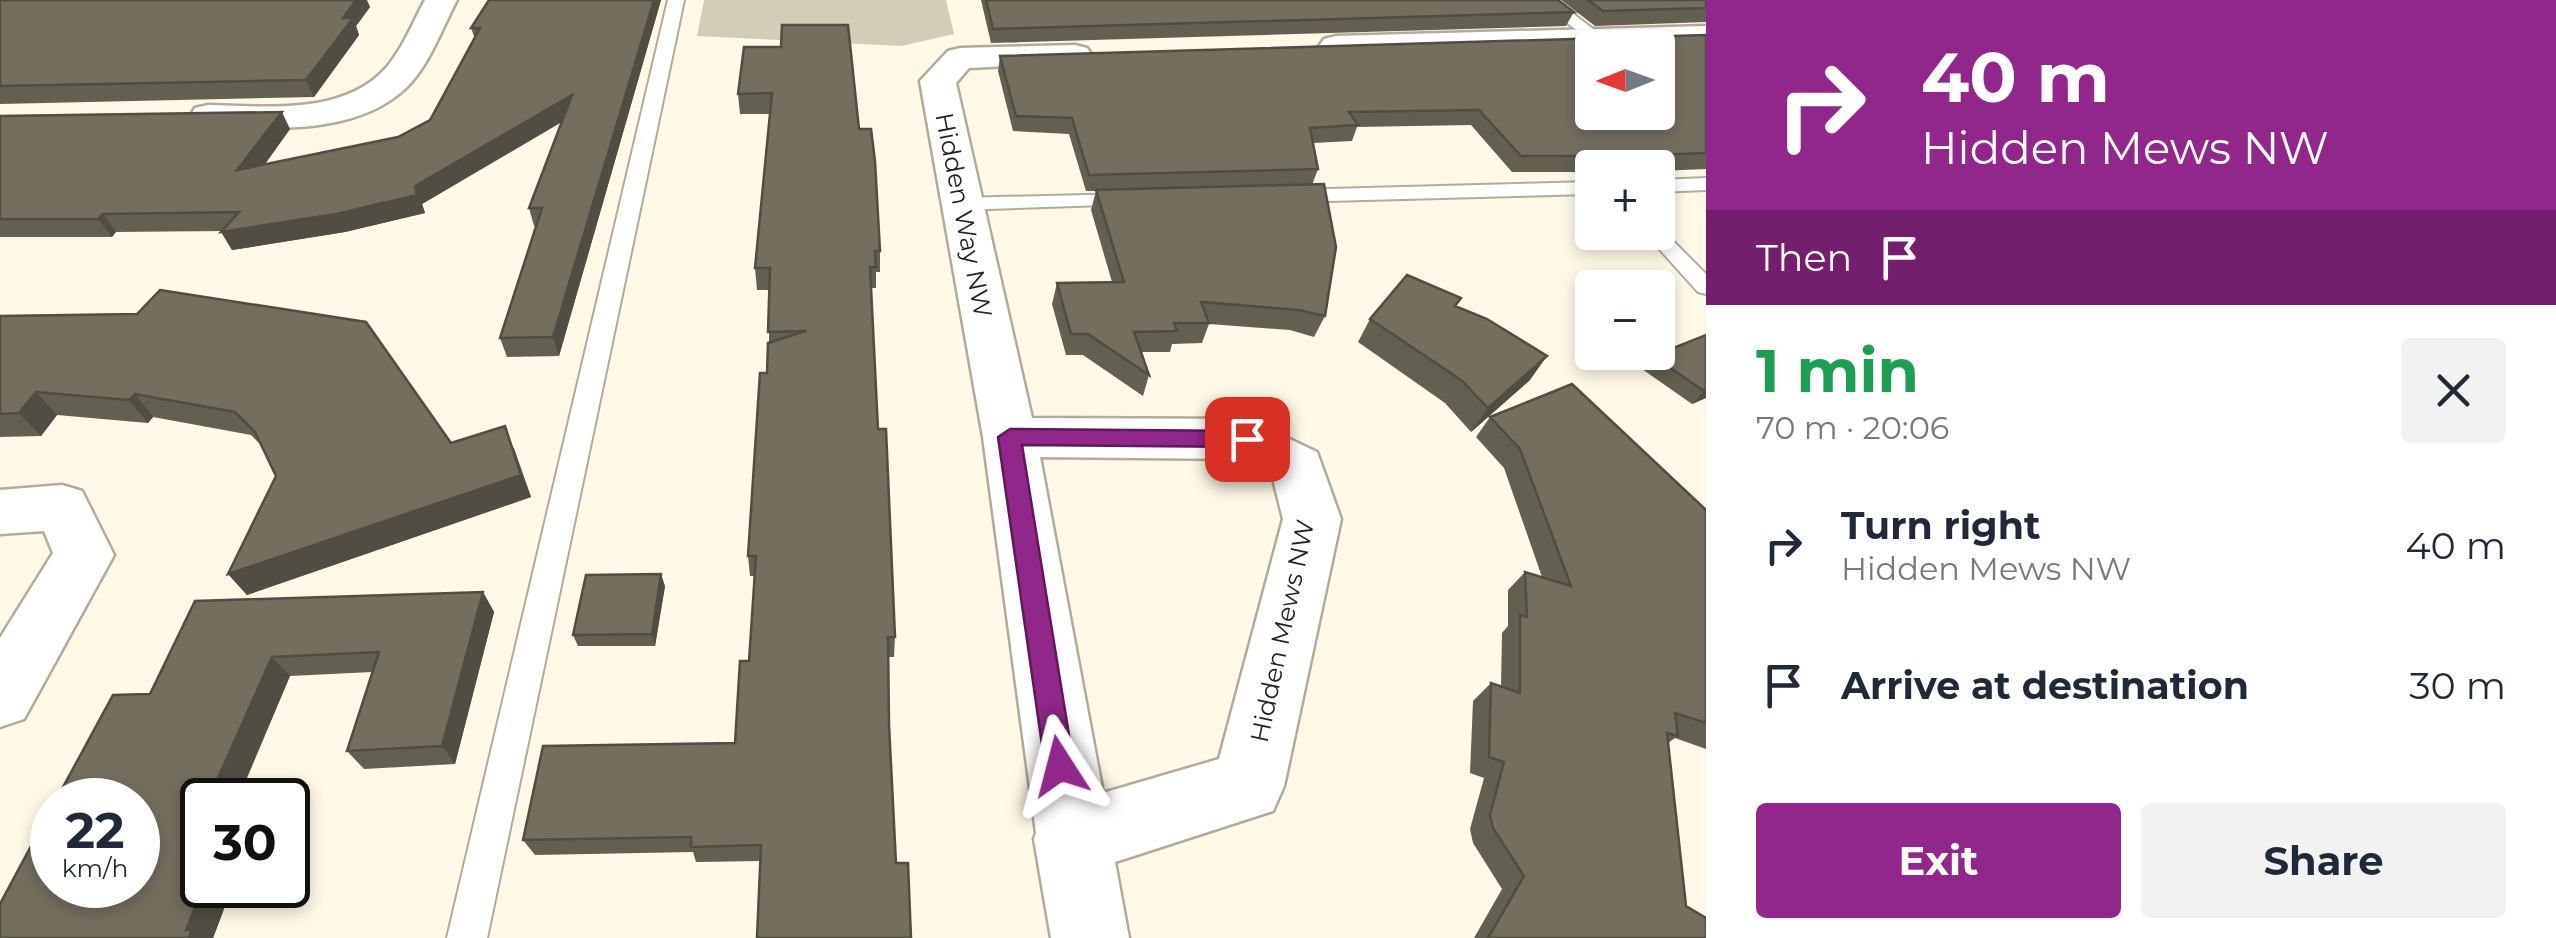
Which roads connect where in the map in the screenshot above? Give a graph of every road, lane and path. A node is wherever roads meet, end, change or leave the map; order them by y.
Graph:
1 (441, 0) edge
2 (676, 0) edge
3 (1545, 0) edge
4 (1586, 30) edge
5 (1706, 36) edge
6 (1675, 37) edge
7 (1575, 39) edge
8 (1298, 48) edge
9 (1120, 53) edge
10 (173, 117) edge
11 (1706, 184) edge
12 (1675, 185) edge
13 (1575, 188) edge
14 (1276, 196) edge
15 (1158, 199) edge
16 (960, 204) junction
17 (1671, 250) edge
18 (1706, 286) edge
19 (1010, 437) junction
20 (0, 512) edge
21 (0, 697) edge
22 (1071, 839) junction
23 (467, 938) edge
24 (1090, 938) edge

1 - 10 street
2 - 23 lane
3 - 4 lane
5 - 6 street
7 - 8 street
9 - 16 street, Hidden Way NW
11 - 12 lane
13 - 14 lane
15 - 16 lane
16 - 19 street, Hidden Way NW
17 - 18 lane
19 - 22 street, Hidden Way NW
19 - 22 street, Hidden Mews NW
20 - 21 street
22 - 24 street, Hidden Way NW

